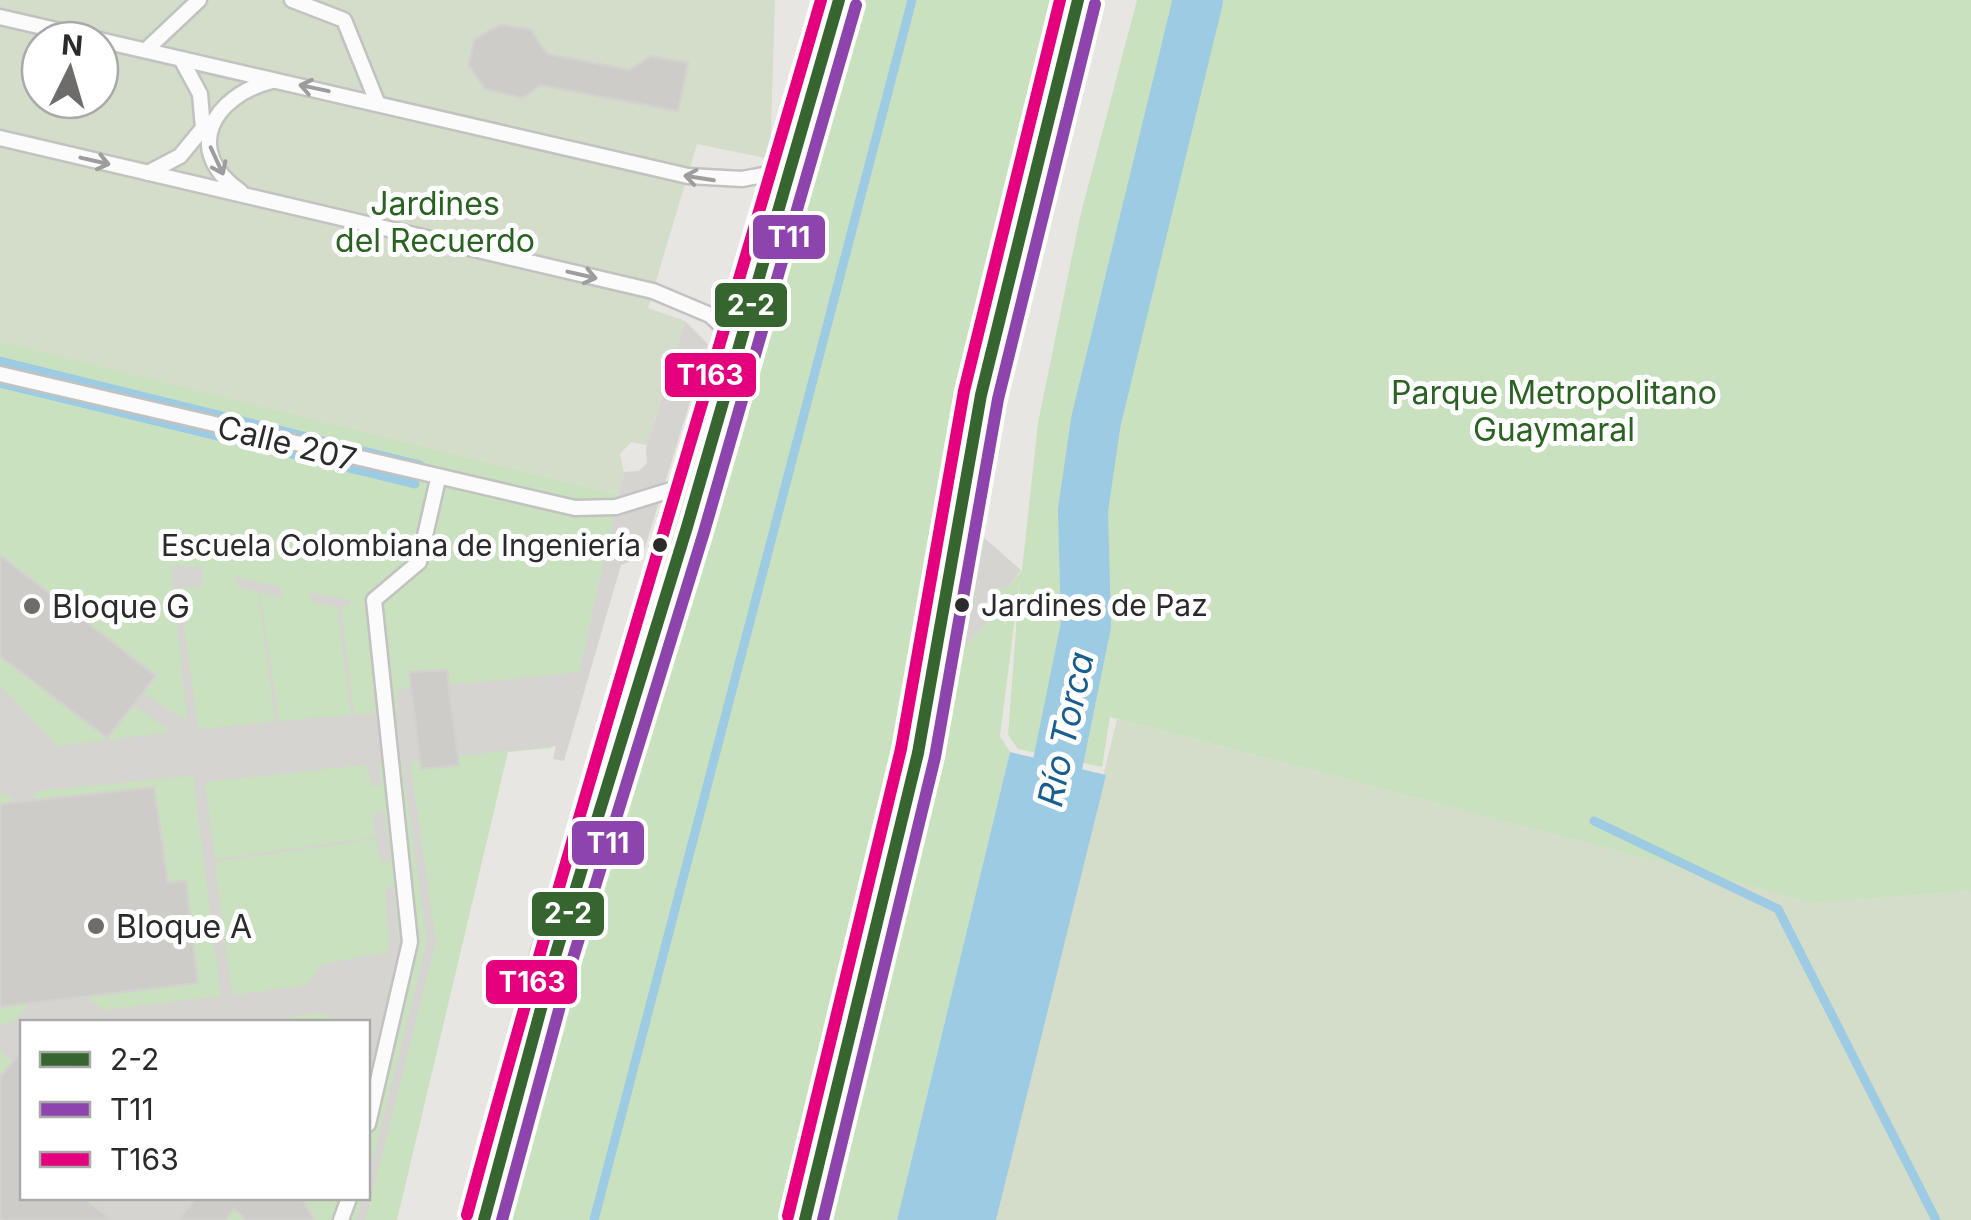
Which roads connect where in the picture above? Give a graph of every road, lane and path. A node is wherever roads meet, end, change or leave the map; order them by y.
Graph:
1 (199, 0) edge
2 (292, 0) edge
3 (839, 0) edge
4 (1078, 0) edge
5 (0, 17) edge
6 (147, 49) junction
7 (181, 59) junction
8 (278, 80) junction
9 (378, 102) junction
10 (0, 138) edge
11 (794, 166) junction
12 (147, 173) junction
13 (252, 198) junction
14 (740, 344) junction
15 (0, 374) edge
16 (702, 478) junction
17 (438, 479) junction
18 (370, 1115) edge
19 (484, 1220) edge
20 (805, 1220) edge

1 - 6 lane
2 - 9 lane
3 - 11 highway
4 - 20 highway
5 - 6 lane
6 - 7 lane
7 - 8 lane
7 - 12 lane
9 -> 8 lane
8 -> 13 lane
11 -> 9 lane
10 -> 12 lane
11 - 14 highway
12 - 13 lane
13 -> 14 lane
14 - 16 highway
15 - 17 lane, Calle 207
16 - 17 lane, Calle 207
16 - 19 highway
17 - 18 lane

